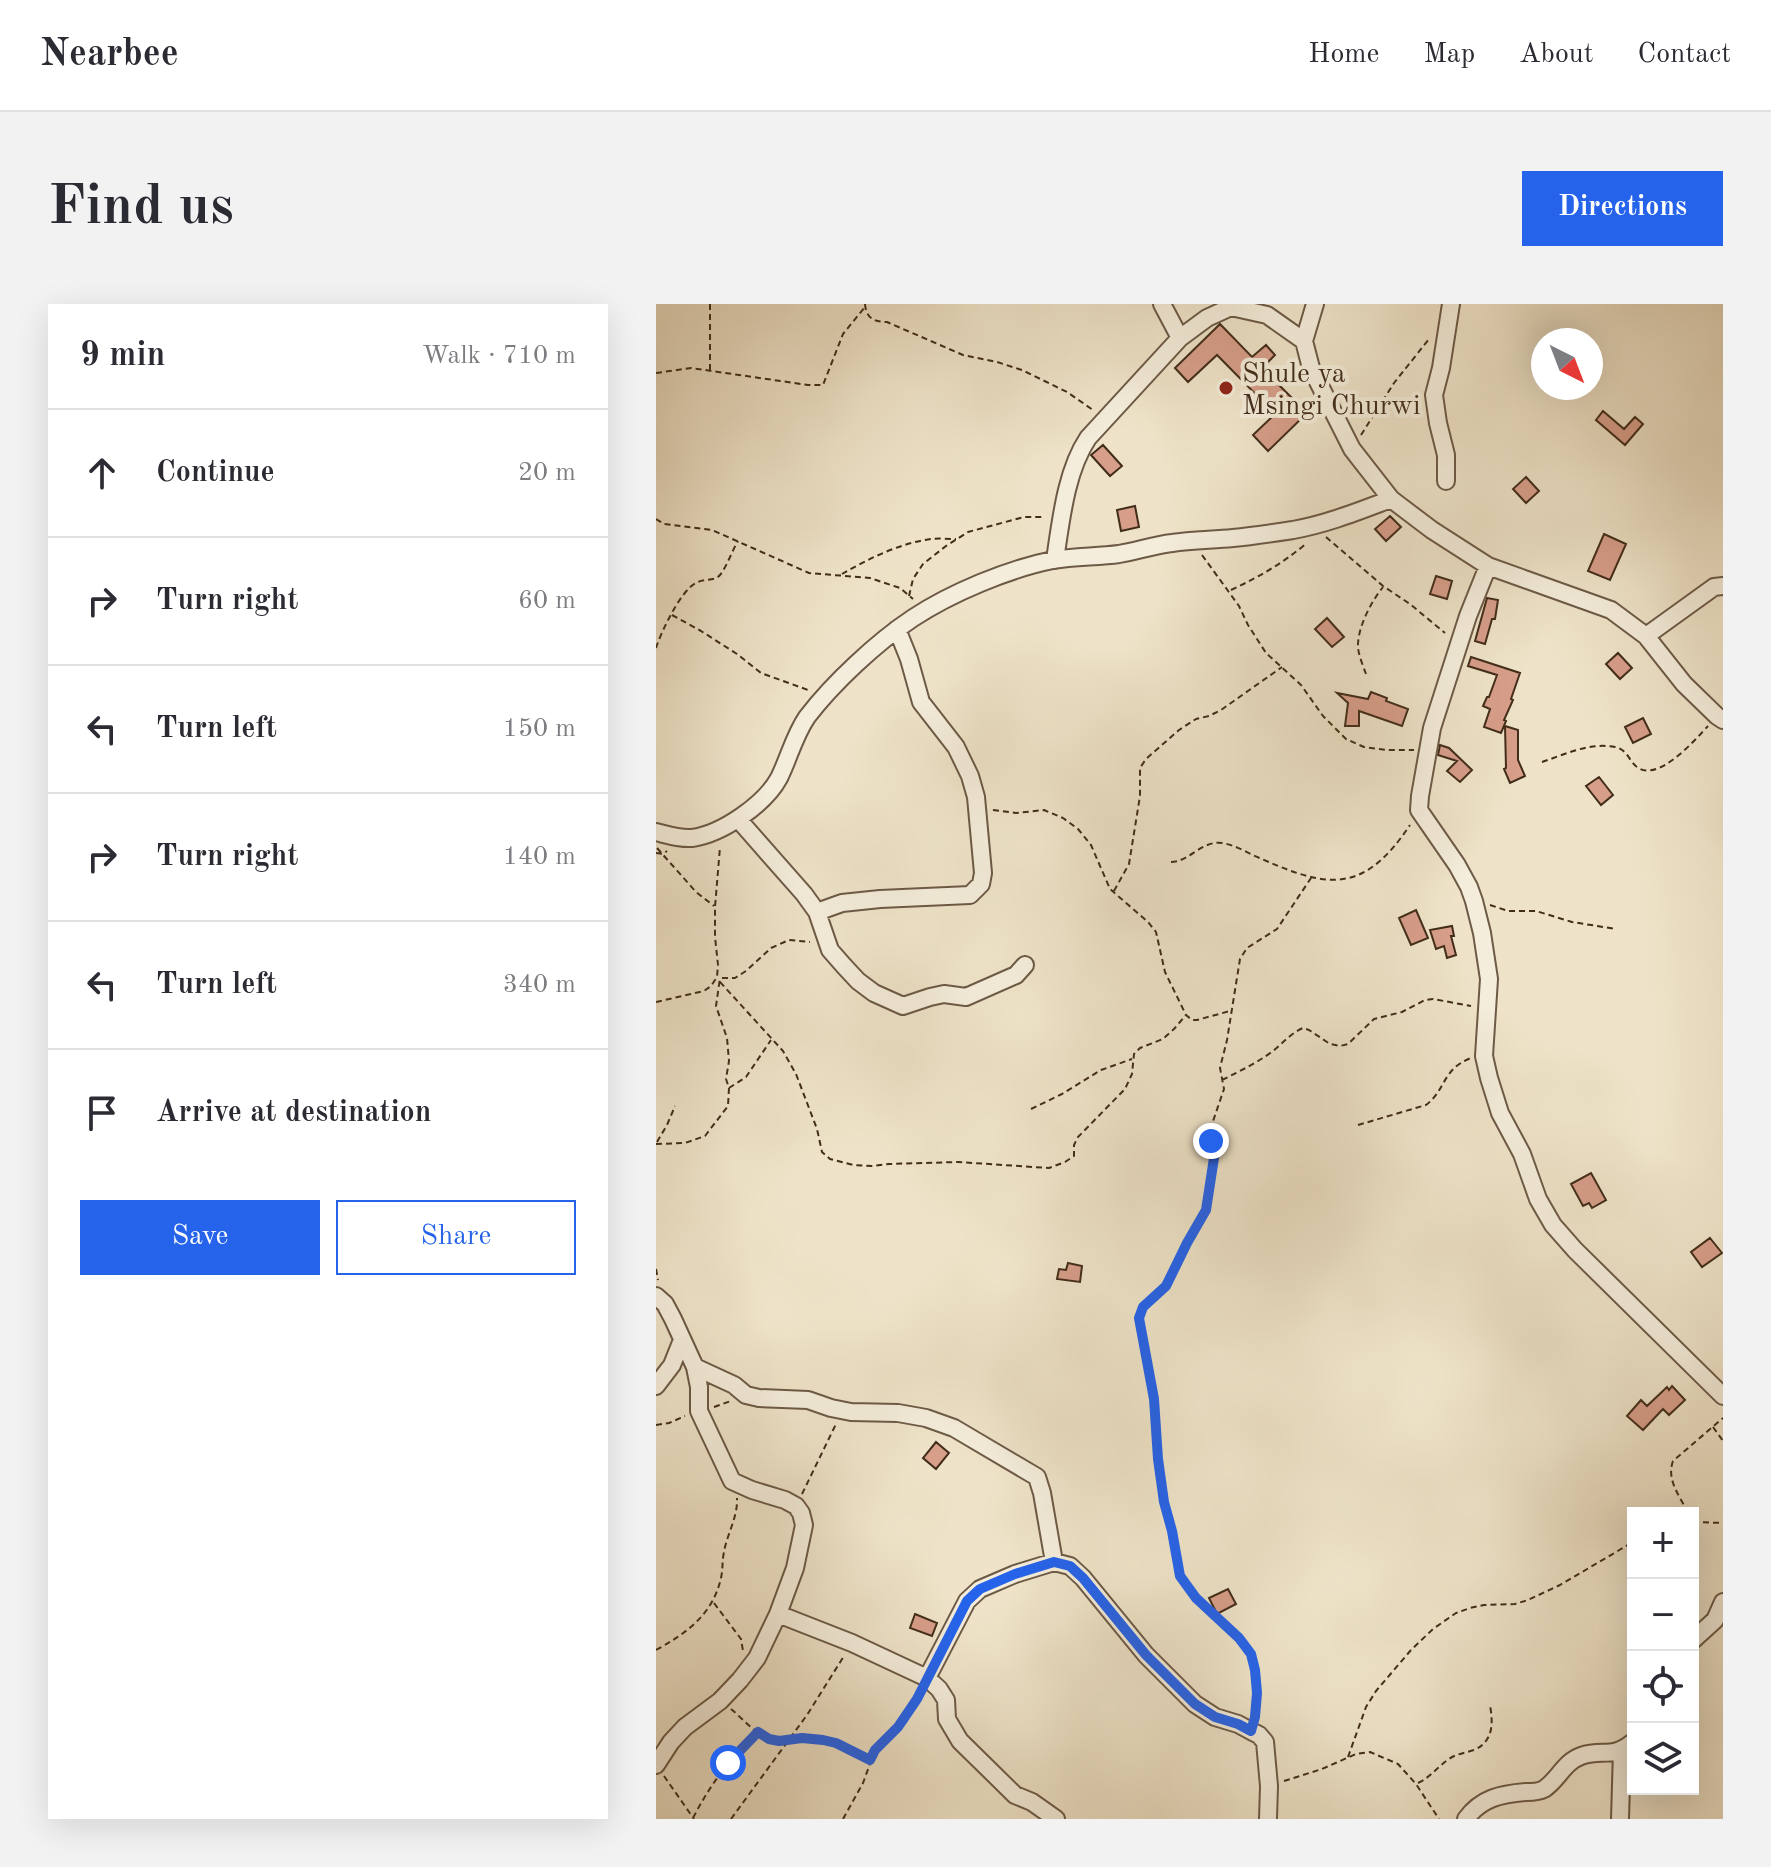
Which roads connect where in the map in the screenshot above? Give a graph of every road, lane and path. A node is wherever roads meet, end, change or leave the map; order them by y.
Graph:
1 (710, 304) edge
2 (1162, 304) edge
3 (1315, 304) edge
4 (1451, 304) edge
5 (865, 305) edge
6 (1431, 337) dead end
7 (1180, 338) junction
8 (1304, 341) junction
9 (710, 370) junction
10 (656, 373) edge
11 (1105, 420) junction
12 (1352, 449) junction
13 (1446, 481) dead end
14 (1391, 499) junction
15 (1062, 517) junction
16 (656, 519) edge
17 (1310, 533) junction
18 (957, 539) junction
19 (738, 541) junction
20 (1192, 541) junction
21 (1055, 560) junction
22 (1488, 566) junction
23 (842, 574) junction
24 (1383, 586) junction
25 (1723, 586) edge
26 (1229, 591) junction
27 (909, 596) junction
28 (926, 610) junction
29 (672, 615) junction
30 (897, 629) junction
31 (1646, 636) junction
32 (1459, 644) junction
33 (656, 648) edge
34 (1282, 667) junction
35 (1366, 674) dead end
36 (825, 696) junction
37 (1720, 718) edge
38 (1427, 750) junction
39 (1542, 762) dead end
40 (977, 807) junction
41 (1419, 810) junction
42 (738, 819) junction
43 (722, 830) junction
44 (656, 832) edge
45 (656, 846) edge
46 (1171, 862) dead end
47 (1311, 878) junction
48 (1113, 892) junction
49 (1474, 901) junction
50 (715, 907) junction
51 (817, 912) junction
52 (1616, 929) dead end
53 (830, 950) junction
54 (1025, 965) dead end
55 (719, 979) junction
56 (656, 1002) edge
57 (1488, 1008) junction
58 (1231, 1011) junction
59 (1186, 1015) junction
60 (771, 1039) junction
61 (1484, 1056) junction
62 (1133, 1059) junction
63 (1222, 1080) junction
64 (729, 1088) junction
65 (675, 1106) dead end
66 (1031, 1109) dead end
67 (1358, 1125) dead end
68 (656, 1144) edge
69 (656, 1296) edge
70 (682, 1340) junction
71 (695, 1367) junction
72 (656, 1386) edge
73 (746, 1395) junction
74 (1723, 1396) edge
75 (842, 1410) junction
76 (699, 1411) junction
77 (1723, 1418) edge
78 (656, 1425) edge
79 (1712, 1426) junction
80 (1723, 1441) edge
81 (732, 1481) junction
82 (796, 1506) junction
83 (1685, 1507) edge
84 (1699, 1522) edge
85 (1723, 1523) edge
86 (1627, 1546) edge
87 (1054, 1562) junction
88 (713, 1602) junction
89 (1723, 1602) edge
90 (778, 1614) junction
91 (1719, 1623) edge
92 (1699, 1636) edge
93 (852, 1643) junction
94 (656, 1650) edge
95 (746, 1672) junction
96 (927, 1678) junction
97 (720, 1701) junction
98 (1490, 1705) dead end
99 (1251, 1731) junction
100 (758, 1732) junction
101 (787, 1740) junction
102 (1627, 1746) edge
103 (1348, 1757) junction
104 (870, 1760) junction
105 (656, 1765) edge
106 (1416, 1784) junction
107 (1269, 1786) junction
108 (694, 1818) edge
109 (731, 1819) edge
110 (843, 1819) edge
111 (1056, 1819) edge
112 (1268, 1819) edge
113 (1439, 1819) edge
114 (1466, 1819) edge
115 (1620, 1819) edge

1 - 9 path
2 - 7 street
3 - 8 street
4 - 13 street
5 - 9 path
5 - 11 path
6 - 12 path
7 - 8 street
7 - 11 street
8 - 12 street
9 - 10 path
11 - 15 street
12 - 14 street
14 - 17 street
14 - 22 street
15 - 18 path
15 - 21 street
16 - 19 path
17 - 20 street
17 - 24 path
17 - 26 path
18 - 23 path
18 - 27 path
19 - 23 path
19 - 29 path
20 - 21 street
20 - 26 path
21 - 28 street
22 - 31 street
22 - 32 street
23 - 27 path
24 - 32 path
24 - 35 path
25 - 31 street
26 - 34 path
27 - 28 path
28 - 30 street
29 - 33 path
29 - 36 path
30 - 36 street
30 - 40 street
31 - 37 street
32 - 38 street
34 - 38 path
34 - 48 path
36 - 42 street
37 - 39 path
38 - 41 street
40 - 48 path
40 - 51 street
41 - 47 path
41 - 49 street
42 - 43 street
42 - 51 street
43 - 44 street
43 - 50 path
45 - 50 path
46 - 47 path
47 - 58 path
48 - 59 path
49 - 52 path
49 - 57 street
50 - 55 path
51 - 53 street
53 - 54 street
53 - 55 path
55 - 56 path
55 - 60 path
55 - 64 path
57 - 61 street
57 - 63 path
58 - 59 path
58 - 63 path
59 - 62 path
60 - 62 path
60 - 64 path
61 - 67 path
61 - 74 street
62 - 66 path
63 - 99 path
64 - 68 path
65 - 68 path
69 - 70 street
70 - 71 street
70 - 72 street
71 - 73 street
71 - 76 street
73 - 75 street
73 - 76 path
75 - 82 path
75 - 87 street
76 - 78 path
76 - 81 street
77 - 79 path
79 - 80 path
79 - 83 path
81 - 82 street
81 - 88 path
82 - 90 street
84 - 85 path
86 - 103 path
87 - 96 street
87 - 99 street
88 - 94 path
88 - 95 path
89 - 91 street
90 - 93 street
90 - 95 street
91 - 92 street
93 - 96 street
93 - 101 path
95 - 97 street
96 - 104 path
96 - 111 street
97 - 100 path
97 - 105 street
98 - 106 path
99 - 107 street
100 - 101 path
100 - 108 path
101 - 104 path
101 - 109 path
102 - 114 street
102 - 115 street
103 - 106 path
103 - 107 path
104 - 110 path
105 - 108 path
106 - 113 path
107 - 112 street

